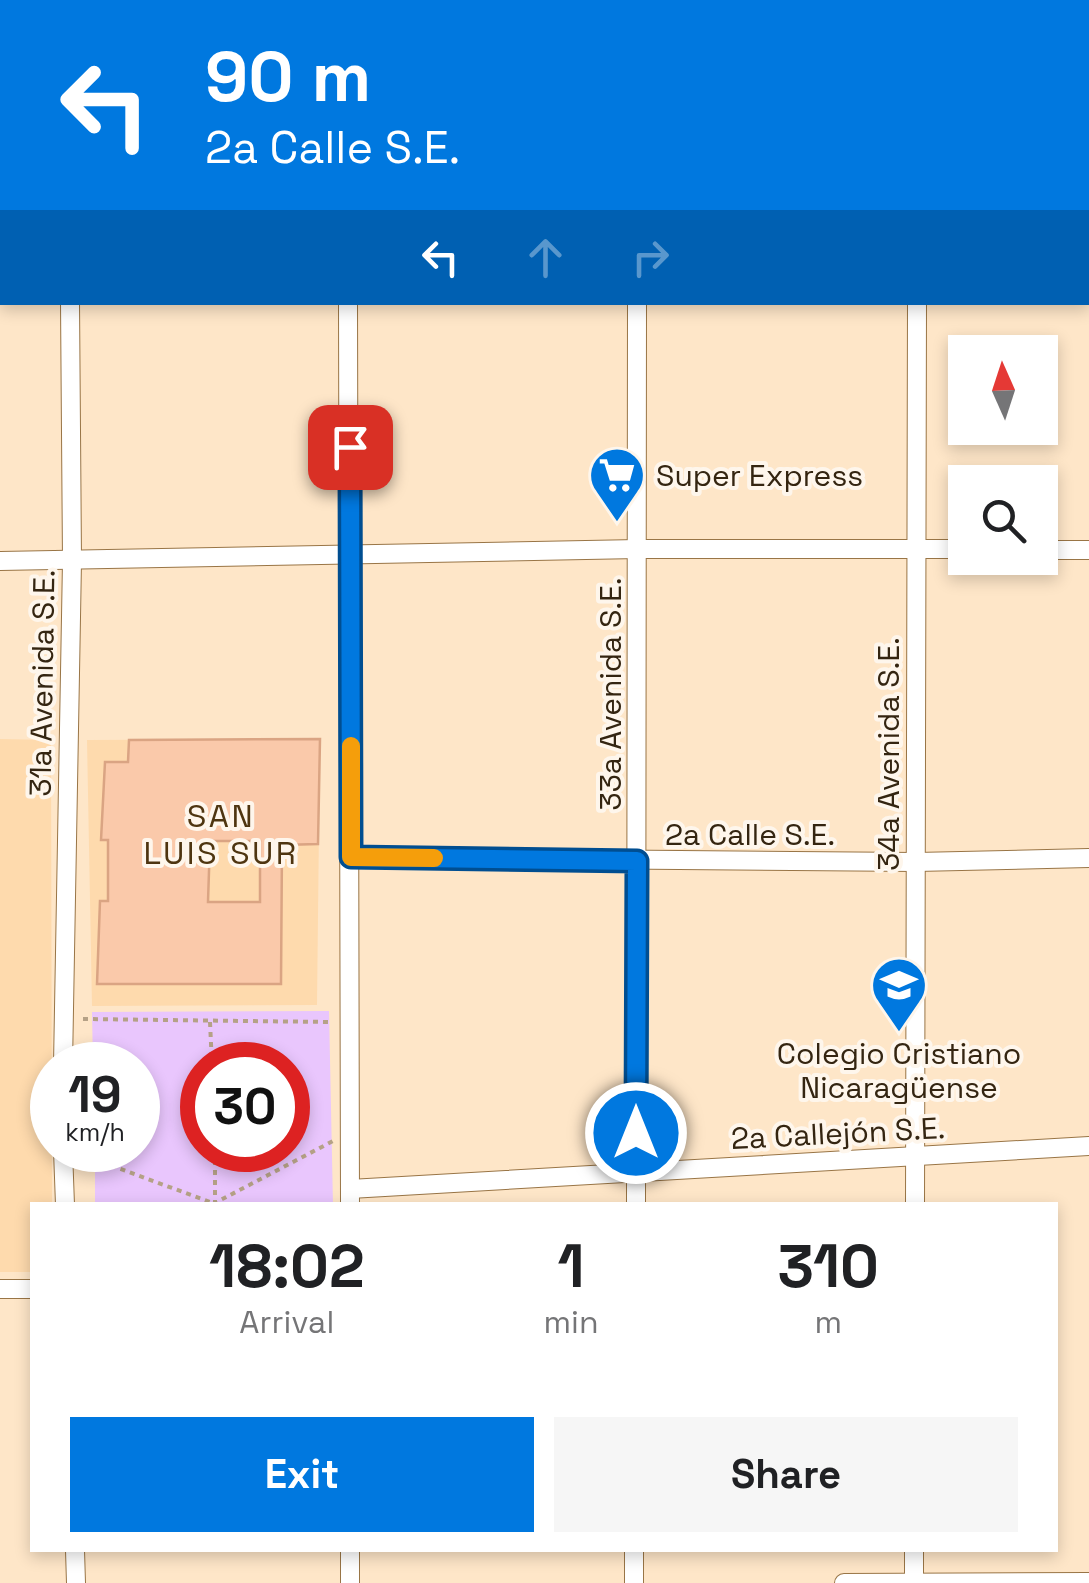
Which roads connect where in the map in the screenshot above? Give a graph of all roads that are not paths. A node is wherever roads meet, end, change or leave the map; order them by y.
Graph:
1 (70, 305) edge
2 (348, 305) edge
3 (637, 305) edge
4 (916, 305) edge
5 (638, 549) junction
6 (916, 549) junction
7 (948, 549) edge
8 (1058, 550) edge
9 (1089, 550) edge
10 (350, 555) junction
11 (72, 561) junction
12 (0, 562) edge
13 (351, 857) junction
14 (1089, 858) edge
15 (637, 861) junction
16 (916, 862) junction
17 (64, 1042) edge
18 (1089, 1146) edge
19 (915, 1156) junction
20 (66, 1172) edge
21 (636, 1172) junction
22 (350, 1197) edge
23 (65, 1202) edge
24 (636, 1202) edge
25 (915, 1202) edge
26 (0, 1289) edge
27 (30, 1289) edge
28 (75, 1552) edge
29 (350, 1552) edge
30 (634, 1552) edge
31 (914, 1552) edge
32 (914, 1582) edge
33 (1089, 1582) edge
34 (76, 1583) edge
35 (350, 1583) edge
36 (634, 1583) edge
37 (844, 1583) edge

1 - 11 street, 31a Avenida S.E.
2 - 10 street
3 - 5 street, 33a Avenida S.E.
4 - 6 street, 34a Avenida S.E.
5 - 6 street
5 - 10 street
5 - 15 street, 33a Avenida S.E.
6 - 7 street
6 - 16 street, 34a Avenida S.E.
8 - 9 street
10 - 11 street
10 - 13 street
11 - 12 street
11 - 17 street, 31a Avenida S.E.
13 - 15 street, 2a Calle S.E.
13 - 22 street
14 - 16 street, 2a Calle S.E.
15 - 16 street, 2a Calle S.E.
15 - 21 street, 33a Avenida S.E.
16 - 19 street, 34a Avenida S.E.
18 - 19 street, 2a Callejón S.E.
19 - 21 street, 2a Callejón S.E.
19 - 25 street, 34a Avenida S.E.
20 - 23 street
21 - 22 street, 2a Callejón S.E.
21 - 24 street, 33a Avenida S.E.
26 - 27 street
28 - 34 street
29 - 35 street
30 - 36 street
31 - 32 street
32 - 33 street
32 - 37 street

